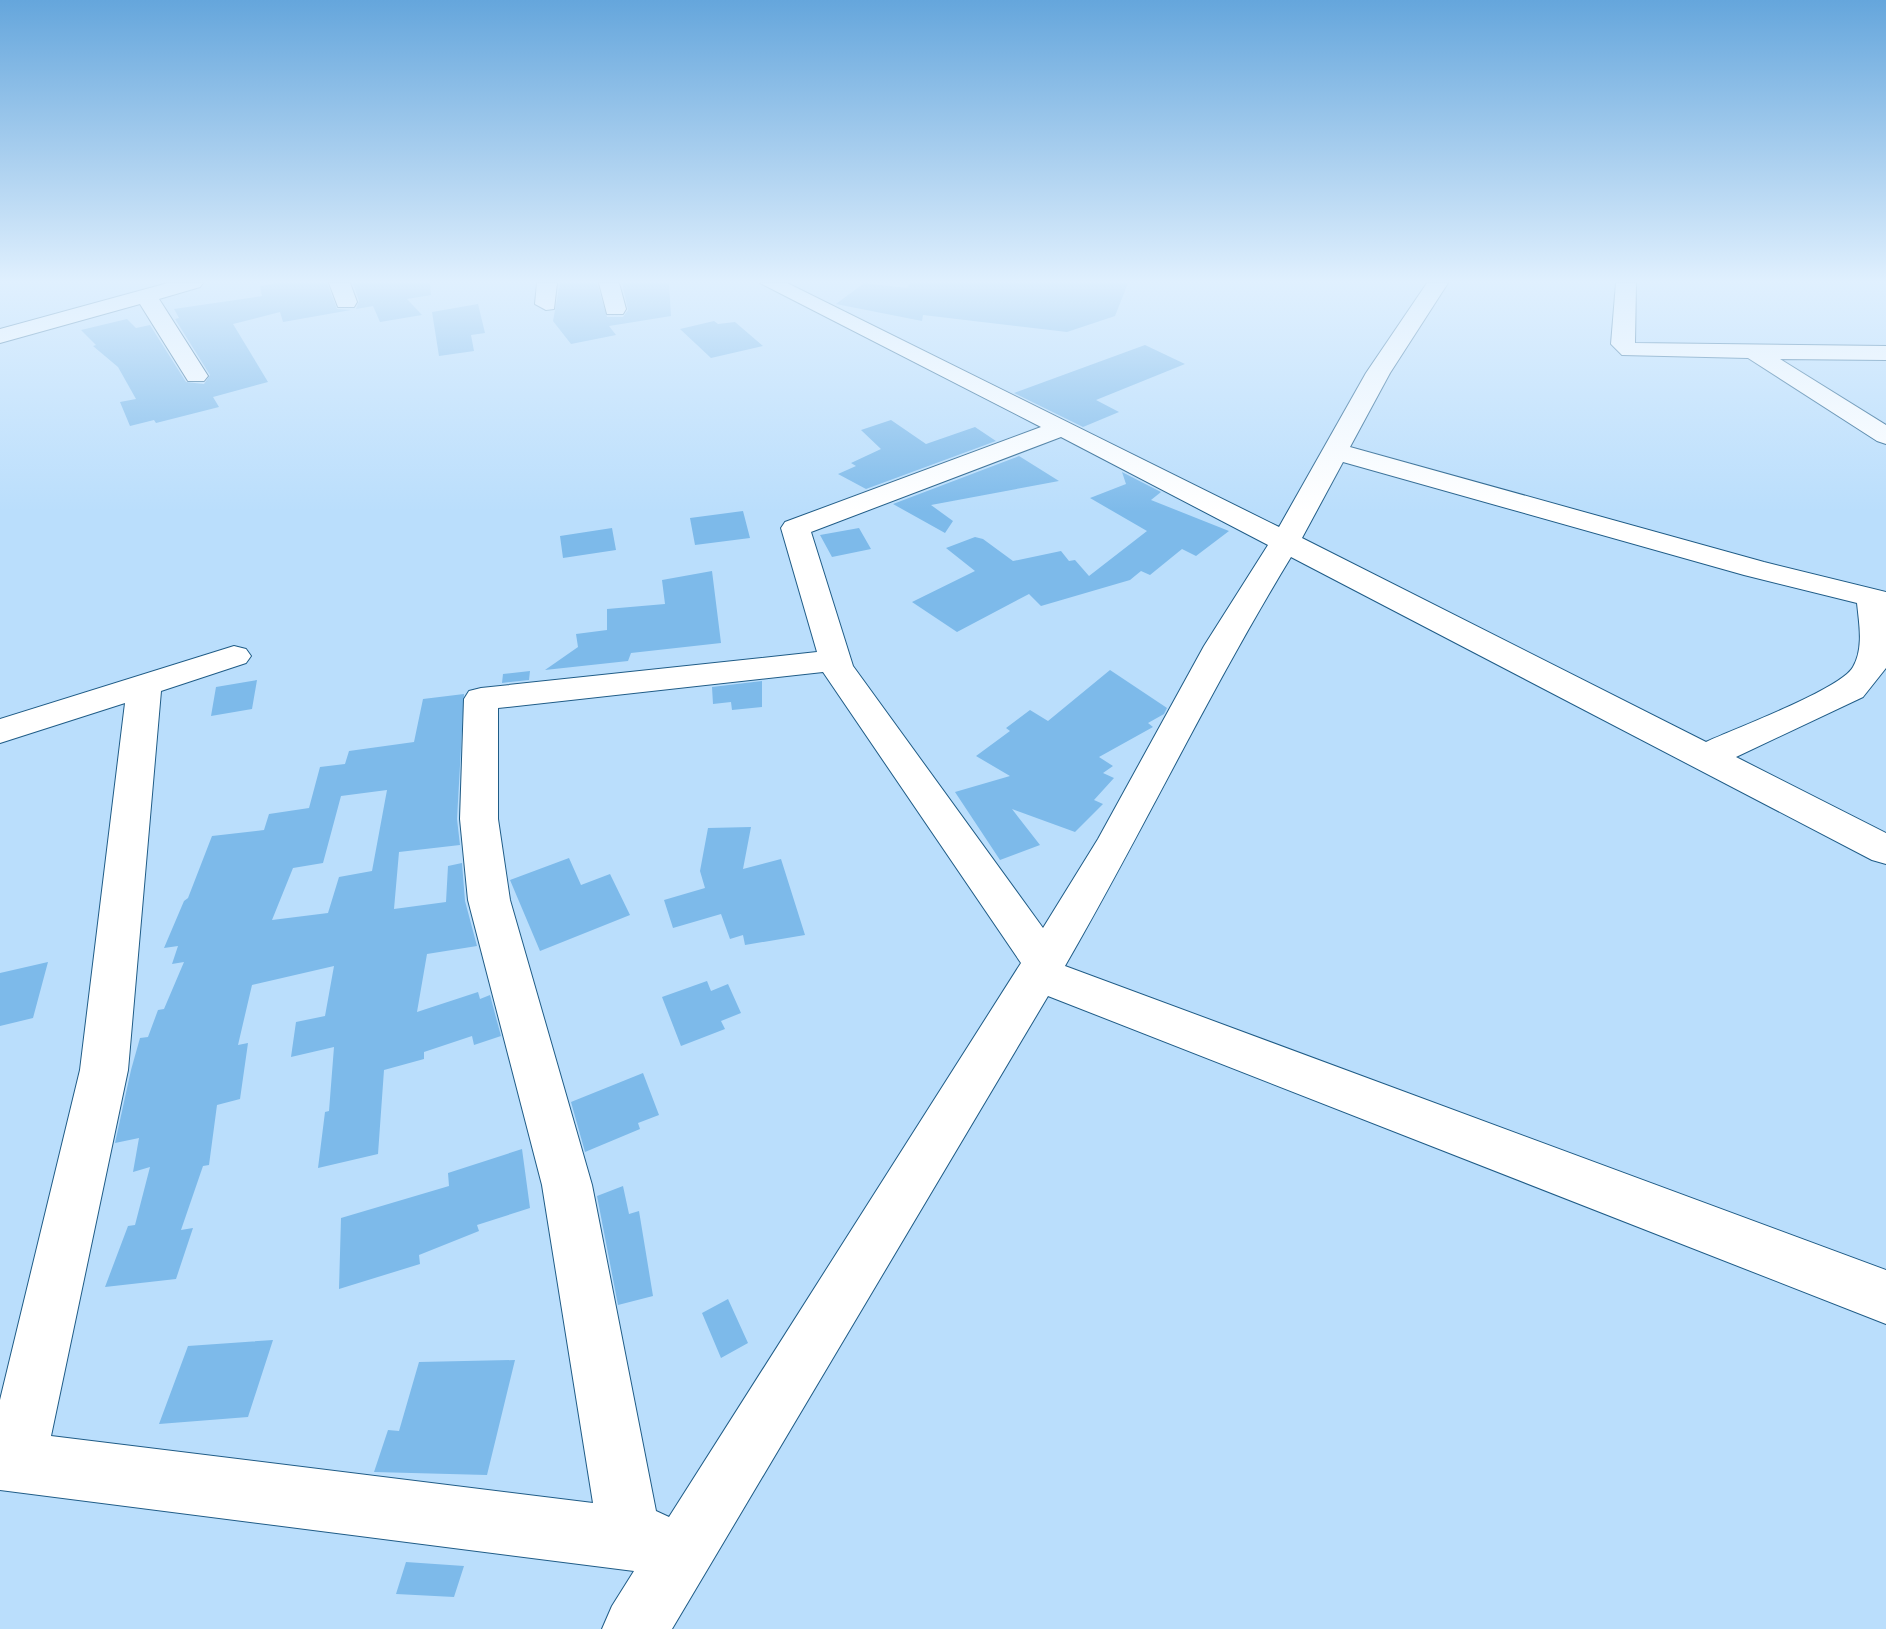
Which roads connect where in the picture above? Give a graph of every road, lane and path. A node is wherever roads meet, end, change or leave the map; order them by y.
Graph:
1 (185, 359) edge
2 (922, 359) edge
3 (1387, 359) edge
4 (1765, 359) edge
5 (196, 376) dead end
6 (1062, 428) junction
7 (1886, 436) edge
8 (1334, 451) junction
9 (1285, 542) junction
10 (1879, 600) edge
11 (234, 656) dead end
12 (837, 665) junction
13 (144, 685) junction
14 (0, 731) edge
15 (1704, 758) junction
16 (1886, 850) edge
17 (1041, 968) junction
18 (1886, 1297) edge
19 (8, 1461) edge
20 (657, 1542) junction
21 (635, 1629) edge

1 - 5 street
2 - 6 street
3 - 8 street
4 - 7 street
6 - 9 street
6 - 12 street
8 - 9 street
8 - 10 street
9 - 15 street
9 - 17 street
10 - 15 street
11 - 13 street
12 - 17 street
12 - 20 street
13 - 14 street
13 - 19 street
15 - 16 street
17 - 18 street
17 - 20 street
19 - 20 street
20 - 21 street

